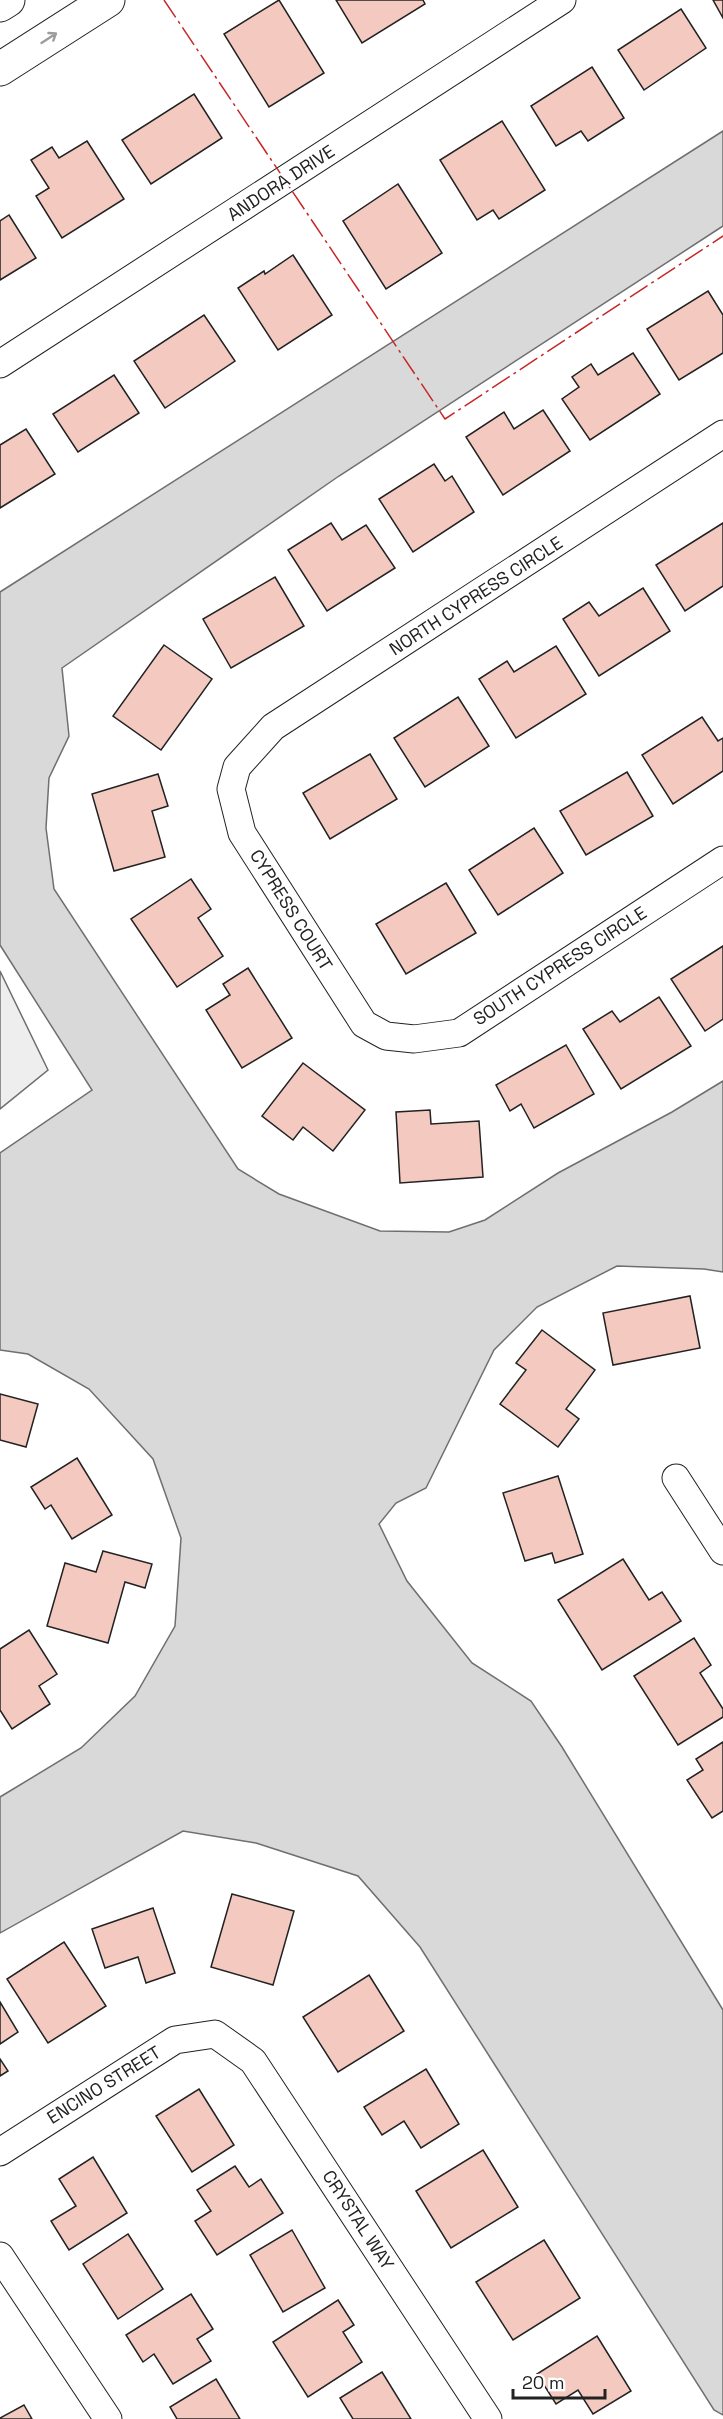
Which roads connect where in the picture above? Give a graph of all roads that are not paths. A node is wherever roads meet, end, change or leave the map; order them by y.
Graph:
1 (8, 0) edge
2 (108, 0) edge
3 (562, 0) edge
4 (0, 5) edge
5 (0, 69) edge
6 (0, 364) edge
7 (723, 434) edge
8 (237, 767) joint
9 (723, 860) edge
10 (386, 1036) joint
11 (676, 1478) dead end
12 (723, 1551) edge
13 (214, 2034) joint
14 (0, 2152) edge
15 (0, 2256) edge
16 (108, 2419) edge
17 (488, 2419) edge

1 - 4 street
5 -> 2 street
3 - 6 street, ANDORA DRIVE
7 - 8 street, NORTH CYPRESS CIRCLE
8 - 10 street, CYPRESS COURT
9 - 10 street, SOUTH CYPRESS CIRCLE
11 - 12 street
13 - 14 street, ENCINO STREET
13 - 17 street, CRYSTAL WAY
15 - 16 street

